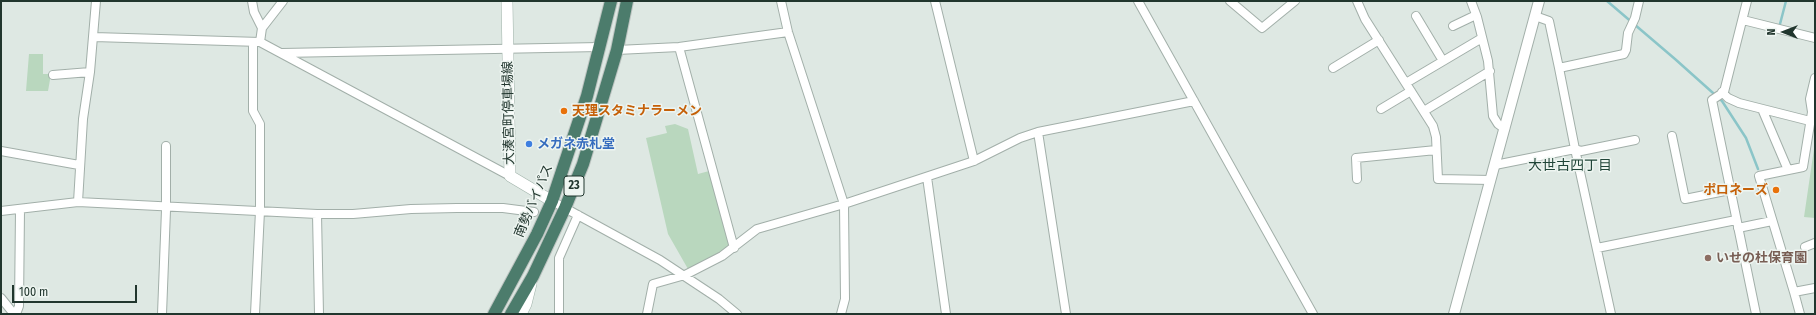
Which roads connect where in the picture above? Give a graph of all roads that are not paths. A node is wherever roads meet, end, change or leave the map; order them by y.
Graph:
1 (96, 1) edge
2 (252, 1) edge
3 (283, 1) edge
4 (507, 1) edge
5 (611, 1) edge
6 (627, 1) edge
7 (781, 1) edge
8 (935, 1) edge
9 (1138, 1) edge
10 (1230, 1) edge
11 (1295, 1) edge
12 (1357, 1) edge
13 (1471, 1) edge
14 (1539, 1) edge
15 (1639, 1) edge
16 (1747, 1) edge
17 (1476, 15) junction
18 (1416, 16) dead end
19 (1535, 16) junction
20 (1742, 20) junction
21 (1453, 26) dead end
22 (262, 28) junction
23 (788, 32) junction
24 (94, 37) junction
25 (1482, 38) junction
26 (1815, 38) edge
27 (1379, 40) junction
28 (257, 42) junction
29 (600, 47) junction
30 (679, 47) junction
31 (508, 49) junction
32 (617, 50) junction
33 (282, 53) junction
34 (1443, 61) junction
35 (1333, 68) dead end
36 (1559, 68) junction
37 (1490, 71) junction
38 (90, 72) junction
39 (53, 75) dead end
40 (1815, 78) edge
41 (1406, 83) junction
42 (1411, 91) junction
43 (1722, 92) junction
44 (1194, 101) junction
45 (1381, 109) dead end
46 (1762, 109) junction
47 (1424, 111) junction
48 (1810, 121) junction
49 (1505, 129) junction
50 (1038, 132) junction
51 (1672, 136) dead end
52 (1635, 140) dead end
53 (166, 146) dead end
54 (1575, 149) junction
55 (1436, 150) junction
56 (1, 151) edge
57 (974, 161) junction
58 (80, 165) junction
59 (1495, 165) junction
60 (1788, 170) junction
61 (510, 176) junction
62 (927, 177) junction
63 (1357, 179) dead end
64 (1491, 180) junction
65 (1730, 190) junction
66 (552, 201) junction
67 (78, 202) junction
68 (844, 204) junction
69 (166, 207) junction
70 (565, 208) junction
71 (20, 210) junction
72 (1, 211) edge
73 (260, 211) junction
74 (534, 212) dead end
75 (317, 214) junction
76 (578, 215) junction
77 (1772, 221) junction
78 (1737, 224) junction
79 (1815, 244) edge
80 (1805, 246) dead end
81 (734, 248) junction
82 (1598, 248) junction
83 (685, 275) junction
84 (533, 276) junction
85 (1815, 288) edge
86 (1794, 292) junction
87 (1, 298) edge
88 (494, 312) edge
89 (15, 314) edge
90 (162, 314) edge
91 (255, 314) edge
92 (319, 314) edge
93 (511, 314) edge
94 (521, 314) edge
95 (559, 314) edge
96 (647, 314) edge
97 (737, 314) edge
98 (841, 314) edge
99 (946, 314) edge
100 (1066, 314) edge
101 (1313, 314) edge
102 (1454, 314) edge
103 (1612, 314) edge
104 (1756, 314) edge
105 (1800, 314) edge

1 - 24 street
2 - 22 street
3 - 22 street
4 - 31 main road, 大湊宮町停車場線
5 - 29 highway, 南勢バイパス / 23
6 - 32 highway, 23
7 - 23 street
8 - 57 street
9 - 44 street
10 - 11 street
12 - 27 street
13 - 17 street
14 - 19 street
15 - 36 street
16 - 20 street
17 - 21 street
17 - 25 street
18 - 34 street
19 - 36 street
19 - 49 street
20 - 26 street
20 - 43 street
22 - 28 street
23 - 30 street
23 - 68 street
24 - 28 street
24 - 38 street
25 - 34 street
25 - 37 street
27 - 35 street
27 - 41 street
28 - 33 street
28 - 73 street
29 - 31 street
29 - 66 highway, 南勢バイパス / 23
30 - 32 street
30 - 81 street
31 - 33 street
31 - 61 main road, 大湊宮町停車場線
32 - 70 highway, 23
33 - 61 street
34 - 41 street
36 - 54 street
37 - 47 street
37 - 49 street
38 - 39 street
38 - 58 street
40 - 48 street
41 - 42 street
42 - 45 street
42 - 47 street
43 - 46 street
43 - 65 street
44 - 50 street
44 - 101 street
46 - 48 street
46 - 60 street
47 - 55 street
48 - 60 street
49 - 59 street
50 - 57 street
50 - 100 street
51 - 65 street
52 - 54 street
53 - 69 street
54 - 59 street
54 - 82 street
55 - 63 street
55 - 64 street
56 - 58 street
57 - 62 street
58 - 67 street
59 - 64 street
60 - 77 street
61 - 66 main road, 大湊宮町停車場線
62 - 68 street
62 - 99 street
64 - 102 street
65 - 78 street
66 - 70 street
66 - 88 highway, 南勢バイパス / 23
67 - 69 street
67 - 71 street
68 - 81 street
68 - 98 street
69 - 73 street
69 - 90 street
70 - 76 street
70 - 84 highway, 23
71 - 72 street
71 - 89 street
73 - 75 street
73 - 91 street
74 - 75 street
75 - 92 street
76 - 83 street
76 - 95 street
77 - 78 street
77 - 86 street
78 - 82 street
78 - 104 street
79 - 80 street
81 - 83 street
82 - 103 street
83 - 96 street
83 - 97 street
84 - 93 highway, 23
84 - 94 main road
85 - 86 street
86 - 105 street
87 - 89 street

